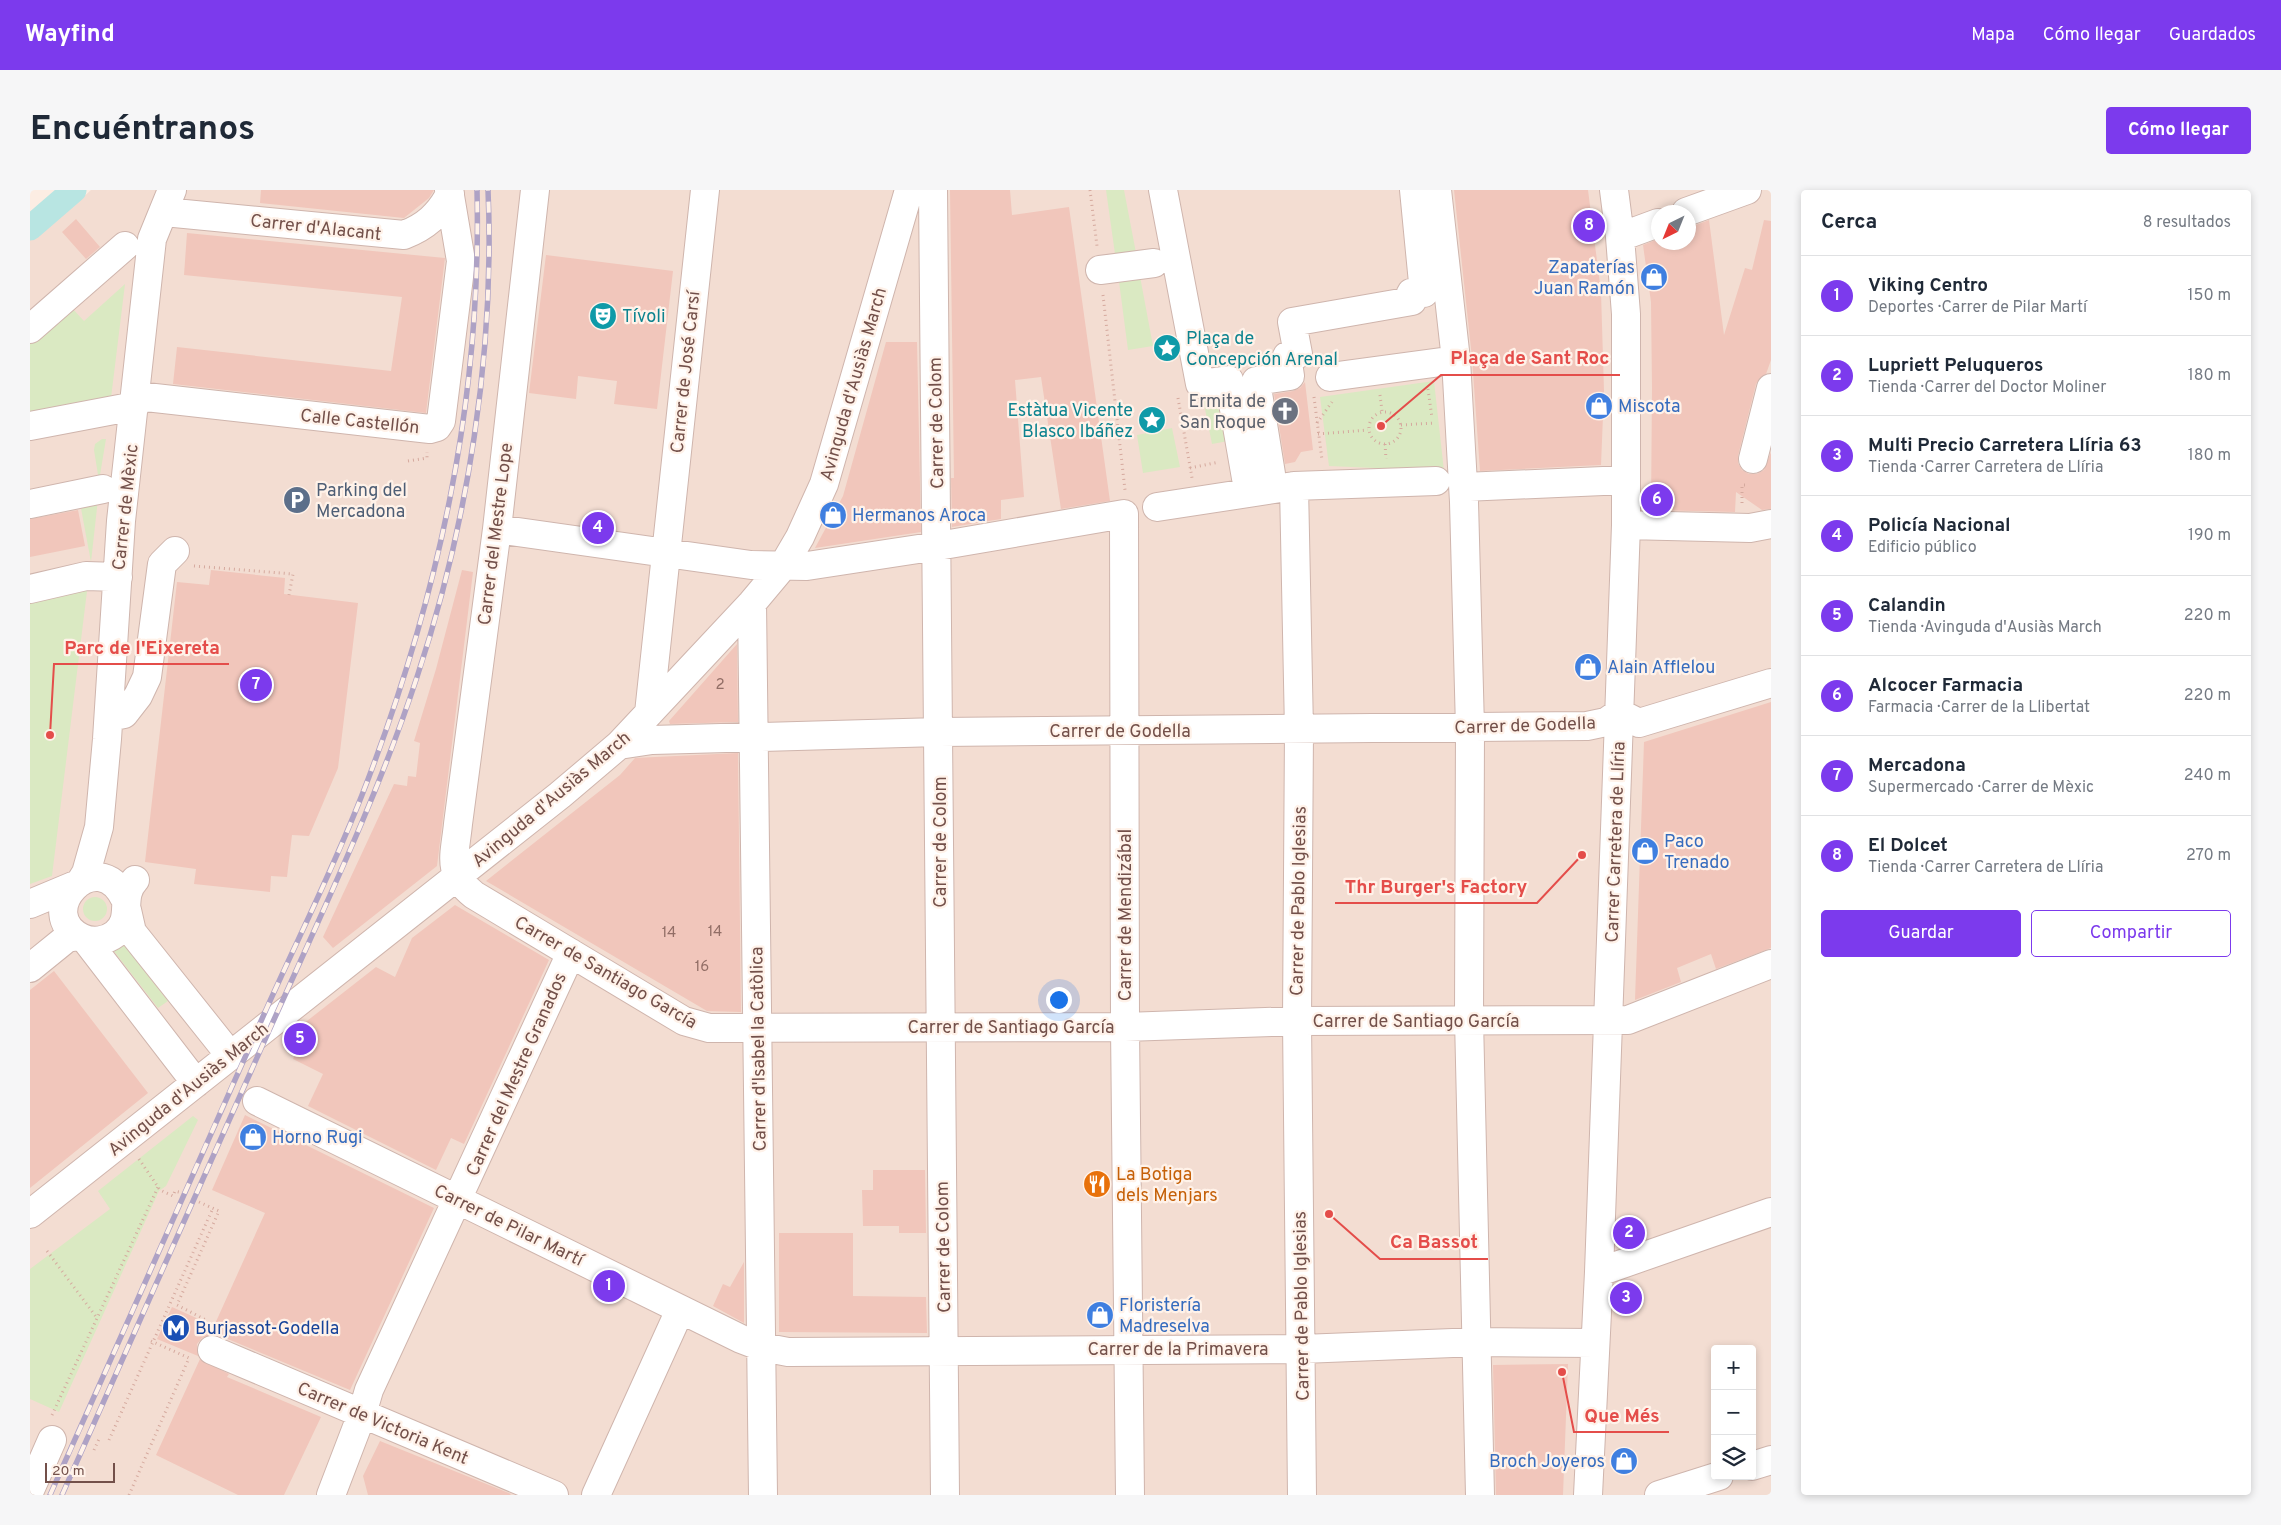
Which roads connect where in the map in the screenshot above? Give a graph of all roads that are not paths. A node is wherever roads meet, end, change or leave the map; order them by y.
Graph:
1 (535, 190) edge
2 (705, 190) edge
3 (909, 190) edge
4 (933, 190) edge
5 (1163, 190) edge
6 (1414, 190) edge
7 (1437, 190) edge
8 (1614, 190) edge
9 (1747, 190) edge
10 (449, 192) edge
11 (168, 201) edge
12 (1696, 208) edge
13 (1651, 226) edge
14 (1620, 237) junction
15 (125, 246) dead end
16 (1154, 263) dead end
17 (1100, 270) road end
18 (30, 329) edge
19 (1456, 360) junction
20 (1771, 388) edge
21 (1331, 391) road end
22 (136, 401) junction
23 (30, 426) edge
24 (1754, 472) road end
25 (1626, 480) junction
26 (1436, 481) dead end
27 (1294, 486) junction
28 (1464, 487) junction
29 (103, 488) dead end
30 (30, 504) edge
31 (1157, 507) dead end
32 (1771, 524) edge
33 (1626, 525) junction
34 (497, 529) junction
35 (938, 546) junction
36 (665, 553) junction
37 (169, 557) road end
38 (783, 566) junction
39 (118, 578) junction
40 (30, 589) edge
41 (752, 603) junction
42 (1771, 683) edge
43 (649, 713) junction
44 (1619, 713) junction
45 (109, 717) junction
46 (1470, 728) junction
47 (1299, 730) junction
48 (939, 732) junction
49 (1125, 732) junction
50 (754, 738) junction
51 (619, 745) junction
52 (99, 827) junction
53 (457, 878) junction
54 (77, 884) junction
55 (127, 895) junction
56 (30, 904) edge
57 (82, 938) junction
58 (571, 953) junction
59 (1771, 964) edge
60 (30, 968) edge
61 (1469, 1020) junction
62 (1296, 1021) junction
63 (1609, 1021) junction
64 (1125, 1027) junction
65 (940, 1028) junction
66 (759, 1029) junction
67 (230, 1055) junction
68 (196, 1083) junction
69 (257, 1101) dead end
70 (459, 1200) junction
71 (1771, 1212) edge
72 (30, 1214) edge
73 (1599, 1272) junction
74 (680, 1310) junction
75 (1478, 1342) junction
76 (1595, 1344) junction
77 (762, 1347) junction
78 (198, 1348) road end
79 (1302, 1348) junction
80 (944, 1350) junction
81 (1130, 1350) junction
82 (362, 1414) junction
83 (51, 1430) road end
84 (1771, 1460) edge
85 (343, 1463) junction
86 (1756, 1465) edge
87 (1711, 1479) edge
88 (30, 1490) edge
89 (331, 1495) edge
90 (348, 1495) edge
91 (554, 1495) edge
92 (596, 1495) edge
93 (763, 1495) edge
94 (945, 1495) edge
95 (1130, 1495) edge
96 (1302, 1495) edge
97 (1480, 1495) edge
98 (1588, 1495) edge
99 (1659, 1495) edge

1 - 34 street, Carrer del Mestre Lope
2 - 36 street, Carrer de José Carsí
3 - 38 street, Avinguda d'Ausiàs March
4 - 35 street, Carrer de Colom
5 - 6 street
7 - 19 street
8 - 14 street, Carrer Carretera de Llíria
9 - 12 street
10 - 11 street, Carrer d'Alacant
10 - 22 street, Calle Castellón
11 - 22 street, Carrer de Mèxic
13 - 14 street
14 - 25 street, Carrer Carretera de Llíria
15 - 18 street
16 - 17 street
19 - 21 street
19 - 28 street
20 - 24 street
22 - 23 street
22 - 39 street, Carrer de Mèxic
25 - 28 street
25 - 33 street, Carrer Carretera de Llíria
26 - 27 street
27 - 31 street
27 - 47 street, Carrer de Pablo Iglesias
28 - 46 street
29 - 30 street
32 - 33 street
33 - 44 street, Carrer Carretera de Llíria
34 - 36 street
34 - 53 street, Carrer del Mestre Lope
35 - 38 street
35 - 48 street, Carrer de Colom
35 - 49 street, Carrer de Mendizábal
36 - 38 street
36 - 43 street, Carrer de José Carsí
37 - 45 street
38 - 41 street, Avinguda d'Ausiàs March
39 - 40 street
39 - 45 street, Carrer de Mèxic
41 - 43 street, Avinguda d'Ausiàs March
41 - 50 street, Carrer d'Isabel la Catòlica
42 - 44 street
43 - 51 street, Avinguda d'Ausiàs March
44 - 46 street, Carrer de Godella
44 - 63 street, Carrer Carretera de Llíria
45 - 52 street, Carrer de Mèxic
46 - 47 street, Carrer de Godella
46 - 61 street
47 - 49 street, Carrer de Godella
47 - 62 street, Carrer de Pablo Iglesias
48 - 49 street, Carrer de Godella
48 - 50 street, Carrer de Godella
48 - 65 street, Carrer de Colom
49 - 64 street, Carrer de Mendizábal
50 - 51 street, Carrer de Godella
50 - 66 street, Carrer d'Isabel la Catòlica
51 - 53 street, Avinguda d'Ausiàs March
52 - 54 street, Carrer de Mèxic
52 - 55 street, Carrer de Mèxic
53 - 58 street, Carrer de Santiago García
53 - 67 street, Avinguda d'Ausiàs March
54 - 55 street
54 - 56 street
54 - 57 street
55 - 57 street
55 - 67 street, Carrer de Mèxic
57 - 60 street
57 - 68 street
58 - 66 street, Carrer de Santiago García
58 - 70 street, Carrer del Mestre Granados
59 - 63 street, Carrer de Santiago García
61 - 62 street, Carrer de Santiago García
61 - 63 street, Carrer de Santiago García
61 - 75 street
62 - 64 street, Carrer de Santiago García
62 - 79 street, Carrer de Pablo Iglesias
63 - 73 street, Carrer Carretera de Llíria
64 - 65 street, Carrer de Santiago García
64 - 81 street, Carrer de Mendizábal
65 - 66 street, Carrer de Santiago García
65 - 80 street, Carrer de Colom
66 - 77 street, Carrer d'Isabel la Catòlica
67 - 68 street, Avinguda d'Ausiàs March
68 - 72 street, Avinguda d'Ausiàs March
69 - 70 street, Carrer de Pilar Martí
70 - 74 street, Carrer de Pilar Martí
70 - 82 street, Carrer del Mestre Granados
71 - 73 street
73 - 76 street, Carrer Carretera de Llíria
74 - 77 street, Carrer de Pilar Martí
74 - 92 street
75 - 76 street, Carrer de la Primavera
75 - 79 street, Carrer de la Primavera
75 - 97 street
76 - 98 street, Carrer Carretera de Llíria
77 - 80 street, Carrer de la Primavera
77 - 93 street, Carrer d'Isabel la Catòlica
78 - 82 street, Carrer de Victoria Kent
79 - 81 street, Carrer de la Primavera
79 - 96 street, Carrer de Pablo Iglesias
80 - 81 street, Carrer de la Primavera
80 - 94 street, Carrer de Colom
81 - 95 street, Carrer de Mendizábal
82 - 85 street, Carrer del Mestre Granados
82 - 91 street, Carrer de Victoria Kent
83 - 88 street
84 - 86 street
85 - 89 street, Carrer del Mestre Granados
85 - 90 street
87 - 99 street

